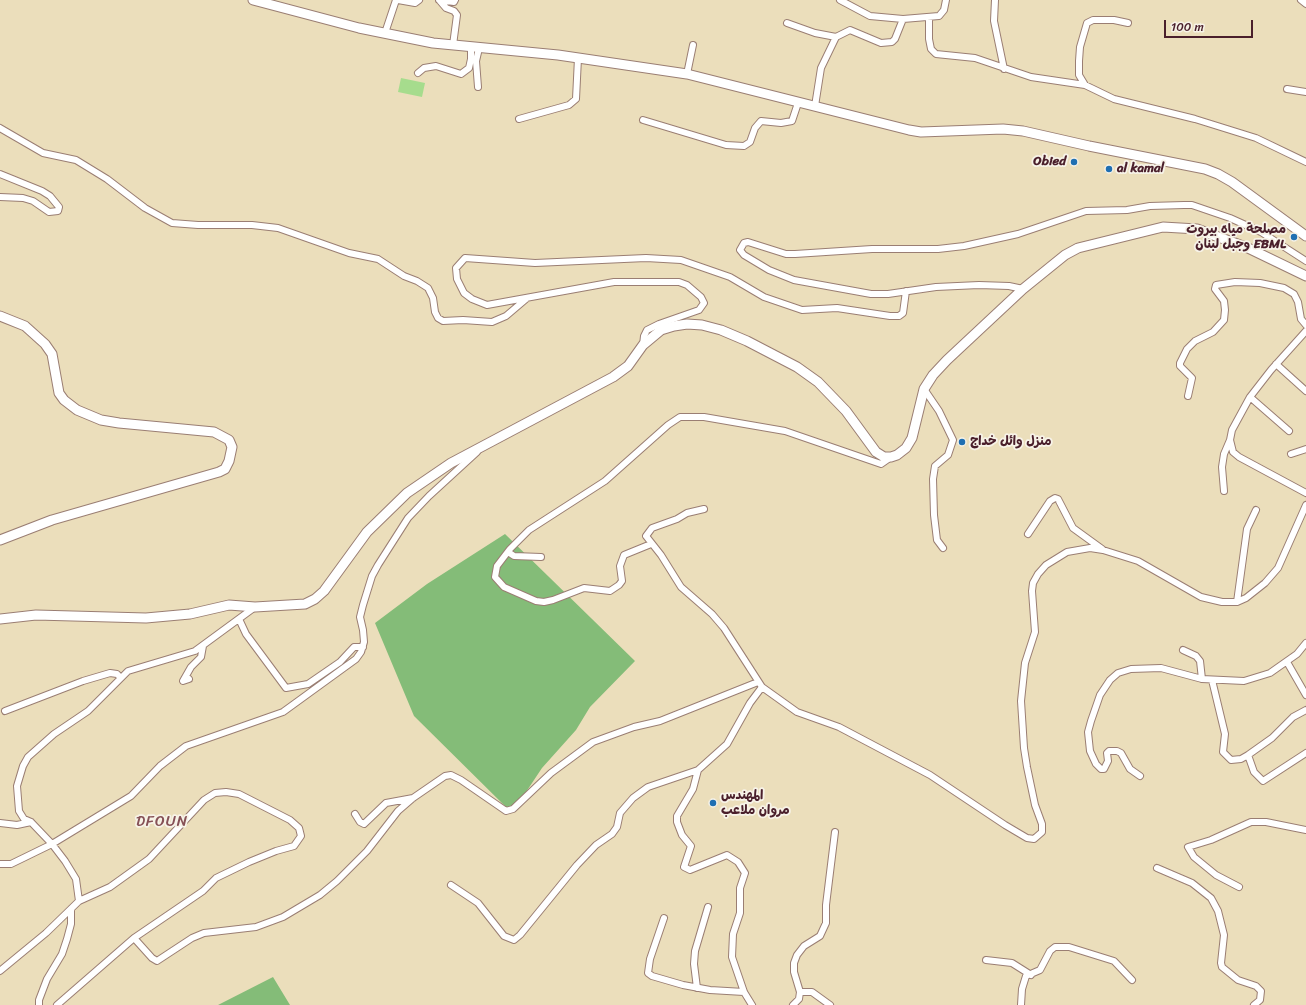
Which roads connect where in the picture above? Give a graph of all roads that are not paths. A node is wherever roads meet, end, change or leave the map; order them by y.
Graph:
1 (253, 0) edge
2 (397, 0) edge
3 (419, 0) edge
4 (455, 0) edge
5 (840, 0) edge
6 (946, 0) edge
7 (995, 0) edge
8 (1301, 0) edge
9 (440, 1) edge
10 (1306, 4) edge
11 (929, 18) junction
12 (903, 19) junction
13 (787, 23) dead end
14 (1128, 23) dead end
15 (385, 33) junction
16 (836, 37) junction
17 (453, 45) junction
18 (693, 45) dead end
19 (475, 48) junction
20 (578, 58) junction
21 (1004, 69) junction
22 (418, 74) dead end
23 (687, 74) junction
24 (1085, 85) junction
25 (478, 86) dead end
26 (1287, 90) dead end
27 (1306, 92) edge
28 (798, 103) junction
29 (815, 106) junction
30 (519, 119) dead end
31 (643, 120) dead end
32 (0, 128) edge
33 (1306, 162) edge
34 (0, 174) edge
35 (0, 198) edge
36 (1306, 236) edge
37 (1306, 261) edge
38 (1306, 276) edge
39 (1023, 289) junction
40 (906, 291) junction
41 (526, 298) junction
42 (0, 316) edge
43 (1306, 325) edge
44 (1306, 331) edge
45 (644, 345) junction
46 (1276, 364) junction
47 (924, 389) junction
48 (1306, 391) edge
49 (1188, 396) dead end
50 (1250, 397) junction
51 (1289, 431) dead end
52 (1230, 440) junction
53 (481, 448) junction
54 (1306, 449) edge
55 (1291, 454) dead end
56 (891, 457) junction
57 (1224, 491) dead end
58 (1306, 493) edge
59 (1306, 505) edge
60 (704, 509) dead end
61 (1256, 510) dead end
62 (1028, 534) dead end
63 (0, 540) edge
64 (651, 544) junction
65 (943, 548) dead end
66 (1103, 550) junction
67 (508, 552) junction
68 (541, 557) dead end
69 (1237, 602) junction
70 (256, 607) junction
71 (0, 619) edge
72 (239, 619) junction
73 (1306, 643) edge
74 (203, 646) junction
75 (363, 647) junction
76 (1184, 650) dead end
77 (1287, 662) junction
78 (120, 678) junction
79 (189, 679) dead end
80 (1202, 679) junction
81 (1212, 680) junction
82 (760, 684) junction
83 (1306, 695) edge
84 (1306, 710) edge
85 (4, 711) dead end
86 (1306, 753) edge
87 (1248, 755) junction
88 (698, 770) junction
89 (1140, 776) dead end
90 (413, 798) junction
91 (354, 814) dead end
92 (31, 822) junction
93 (0, 823) edge
94 (1306, 830) edge
95 (835, 832) dead end
96 (52, 844) junction
97 (0, 864) edge
98 (1157, 868) dead end
99 (451, 885) dead end
100 (1239, 887) dead end
101 (79, 901) junction
102 (708, 906) dead end
103 (71, 909) junction
104 (664, 918) dead end
105 (134, 938) junction
106 (986, 960) dead end
107 (0, 971) edge
108 (1031, 974) junction
109 (1132, 980) dead end
110 (697, 988) junction
111 (744, 992) junction
112 (800, 992) junction
113 (39, 1005) edge
114 (57, 1005) edge
115 (752, 1005) edge
116 (793, 1005) edge
117 (830, 1005) edge
118 (1021, 1005) edge
119 (1254, 1005) edge

1 - 15 street
2 - 3 street
2 - 15 street
4 - 9 street
5 - 12 street
6 - 11 street
7 - 21 street
8 - 10 street
9 - 17 street
11 - 12 street
11 - 21 street
12 - 16 street
13 - 16 street
14 - 24 street
15 - 17 street
16 - 29 street
17 - 19 street
18 - 23 street
19 - 20 street
19 - 22 street
19 - 25 street
20 - 23 street
20 - 30 street
21 - 24 street
23 - 28 street
24 - 33 street
26 - 27 street
28 - 29 street
28 - 31 street
29 - 36 street
32 - 41 street
34 - 35 street
37 - 40 street
38 - 39 street
39 - 40 street
39 - 47 street
40 - 41 street
41 - 45 street
42 - 63 street
43 - 49 street
44 - 46 street
45 - 53 street
45 - 56 street
46 - 48 street
46 - 50 street
47 - 56 street
47 - 65 street
50 - 51 street
50 - 52 street
52 - 57 street
52 - 58 street
53 - 70 street
53 - 75 street
54 - 55 street
56 - 67 street
59 - 69 street
60 - 64 street
61 - 69 street
62 - 66 street
64 - 67 street
64 - 82 street
66 - 69 street
66 - 82 street
67 - 68 street
70 - 71 street
70 - 72 street
72 - 74 street
72 - 75 street
73 - 77 street
74 - 78 street
74 - 79 street
75 - 96 street
76 - 80 street
77 - 81 street
77 - 83 street
78 - 85 street
78 - 92 street
80 - 81 street
80 - 89 street
81 - 87 street
82 - 88 street
82 - 90 street
84 - 87 street
86 - 87 street
88 - 99 street
88 - 111 street
90 - 91 street
90 - 105 street
92 - 93 street
92 - 96 street
94 - 100 street
95 - 112 street
96 - 97 street
96 - 101 street
98 - 119 street
101 - 103 street
101 - 105 street
102 - 110 street
103 - 107 street
103 - 113 street
104 - 110 street
105 - 114 street
106 - 108 street
108 - 109 street
108 - 118 street
110 - 111 street
111 - 115 street
112 - 116 street
112 - 117 street

